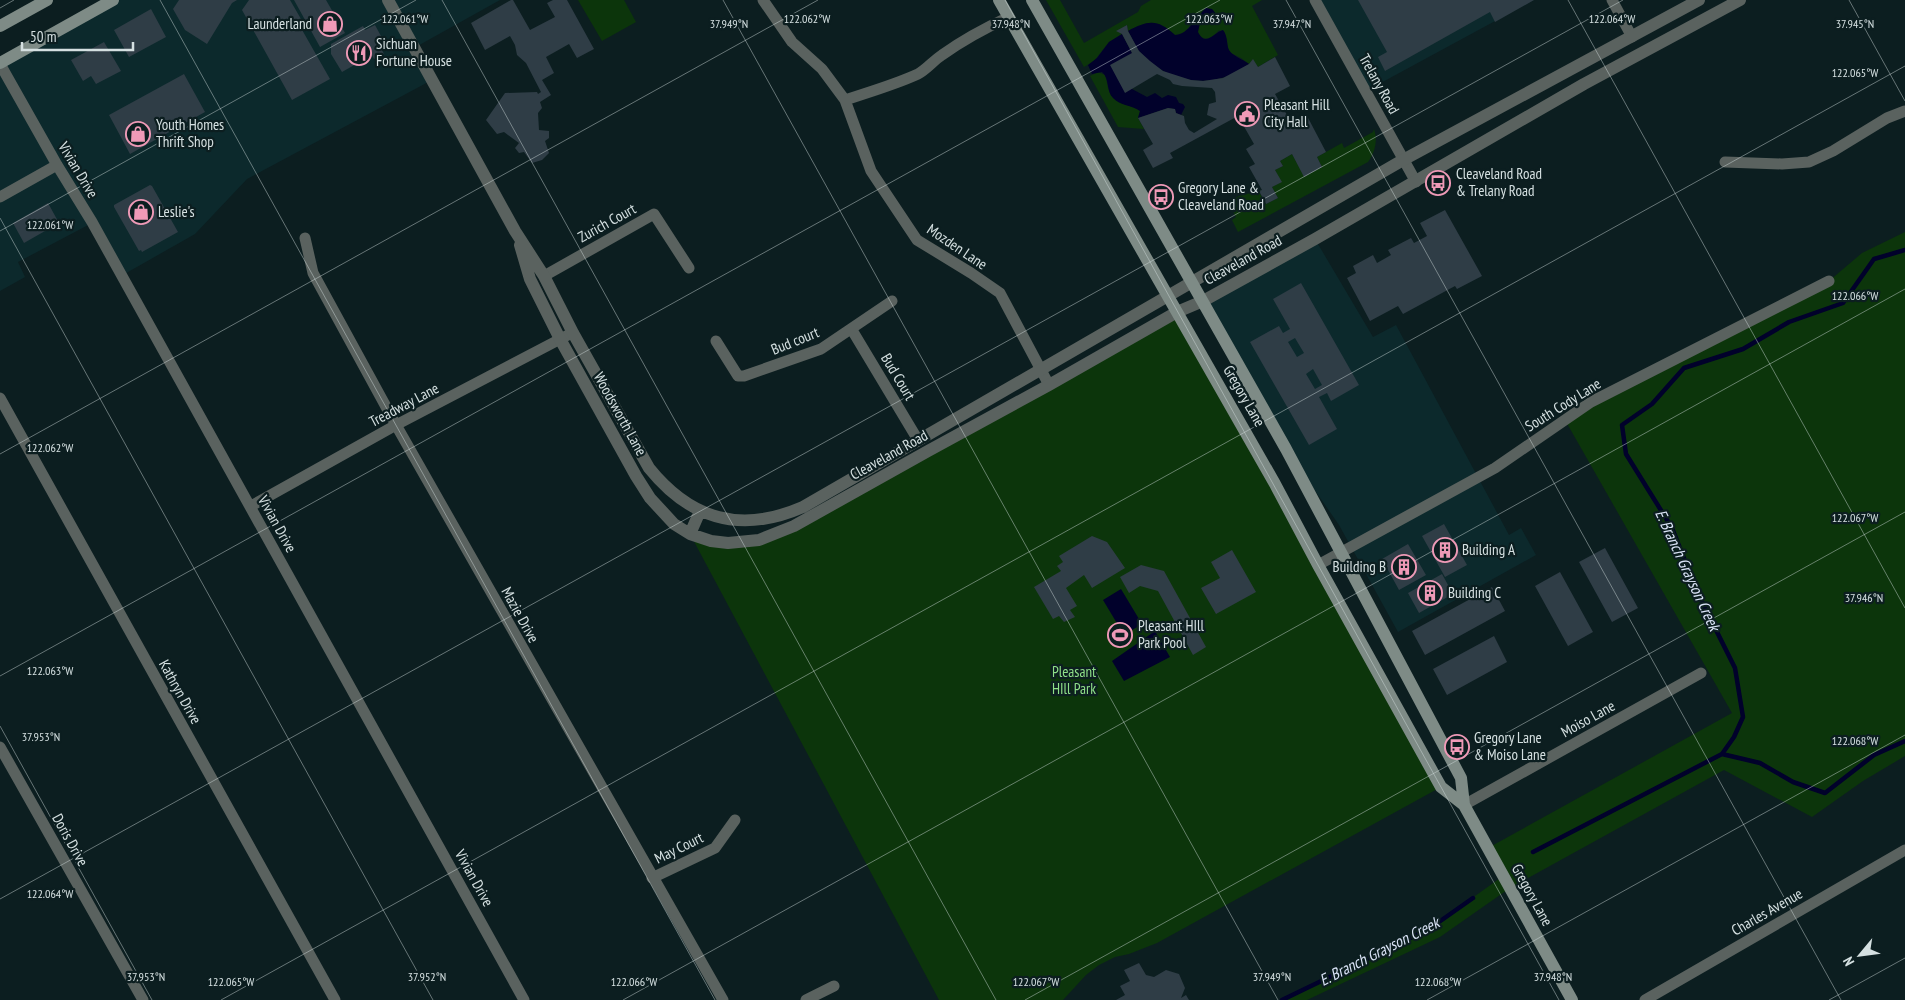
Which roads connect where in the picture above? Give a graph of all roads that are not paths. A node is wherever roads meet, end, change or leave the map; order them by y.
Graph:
1 (48, 0) edge
2 (113, 0) edge
3 (388, 0) edge
4 (763, 0) edge
5 (1000, 0) edge
6 (1032, 0) edge
7 (1315, 0) edge
8 (1612, 0) edge
9 (1699, 0) edge
10 (1740, 0) edge
11 (1009, 16) junction
12 (0, 26) edge
13 (1632, 37) junction
14 (0, 64) edge
15 (844, 100) junction
16 (1905, 111) edge
17 (1403, 160) junction
18 (1725, 162) dead end
19 (57, 165) junction
20 (1416, 182) junction
21 (0, 197) edge
22 (515, 231) junction
23 (305, 238) dead end
24 (689, 268) dead end
25 (544, 276) junction
26 (1829, 281) dead end
27 (1192, 282) junction
28 (1168, 296) junction
29 (892, 301) dead end
30 (1203, 301) junction
31 (1176, 312) junction
32 (852, 330) junction
33 (573, 333) junction
34 (560, 339) junction
35 (716, 341) dead end
36 (1041, 370) junction
37 (1049, 386) junction
38 (0, 398) edge
39 (396, 425) junction
40 (918, 440) junction
41 (250, 506) junction
42 (700, 510) junction
43 (768, 518) joint
44 (690, 534) junction
45 (759, 540) joint
46 (1341, 552) junction
47 (1318, 565) junction
48 (1701, 674) dead end
49 (0, 747) edge
50 (1464, 804) junction
51 (735, 820) dead end
52 (1905, 850) edge
53 (652, 878) junction
54 (834, 986) dead end
55 (143, 1000) edge
56 (335, 1000) edge
57 (524, 1000) edge
58 (723, 1000) edge
59 (806, 1000) edge
60 (1572, 1000) edge
61 (1645, 1000) edge

1 - 12 main road
2 - 14 main road
3 - 22 street, Woodsworth Lane
4 - 15 street, Mozden Lane
5 - 11 main road, Gregory Lane
6 - 27 main road, Gregory Lane
7 - 17 street, Trelany Road
8 - 13 street
9 - 13 street, Cleaveland Road
10 - 20 street, Cleaveland Road
11 - 15 street
11 - 28 main road, Gregory Lane
13 - 17 street, Cleaveland Road
14 - 19 street, Vivian Drive
15 - 36 street, Mozden Lane
16 - 18 street
17 - 20 street, Trelany Road
17 - 27 street, Cleaveland Road
19 - 21 street
19 - 41 street, Vivian Drive
20 - 30 street, Cleaveland Road
22 - 25 street, Woodsworth Lane
22 - 34 street, Woodsworth Lane
23 - 39 street, Mazie Drive
24 - 25 street, Zurich Court
25 - 33 street, Woodsworth Lane
26 - 46 street, South Cody Lane
27 - 28 street, Cleaveland Road
27 - 30 main road, Gregory Lane
28 - 31 main road, Gregory Lane
28 - 36 street, Cleaveland Road
29 - 32 street, Bud court
30 - 31 street, Cleaveland Road
30 - 46 main road, Gregory Lane
31 - 37 street, Cleaveland Road
31 - 47 main road, Gregory Lane
32 - 35 street, Bud court
32 - 40 street, Bud Court
33 - 34 street, Treadway Lane
33 - 42 street, Woodsworth Lane
34 - 39 street, Treadway Lane
34 - 44 street, Woodsworth Lane
36 - 37 street, Mozden Lane
36 - 40 street, Cleaveland Road
37 - 45 street, Cleaveland Road
38 - 56 street, Kathryn Drive
39 - 41 street, Treadway Lane
39 - 53 street, Mazie Drive
40 - 43 street, Cleaveland Road
41 - 57 street, Vivian Drive
42 - 43 street, Woodsworth Lane
42 - 44 street
44 - 45 street, Woodsworth Lane
46 - 47 street, South Cody Lane
46 - 50 main road, Gregory Lane
47 - 50 main road, Gregory Lane
48 - 50 street, Moiso Lane
49 - 55 street, Doris Drive
50 - 60 main road, Gregory Lane
51 - 53 street, May Court
52 - 61 street, Charles Avenue
53 - 58 street, Mazie Drive
54 - 59 street

